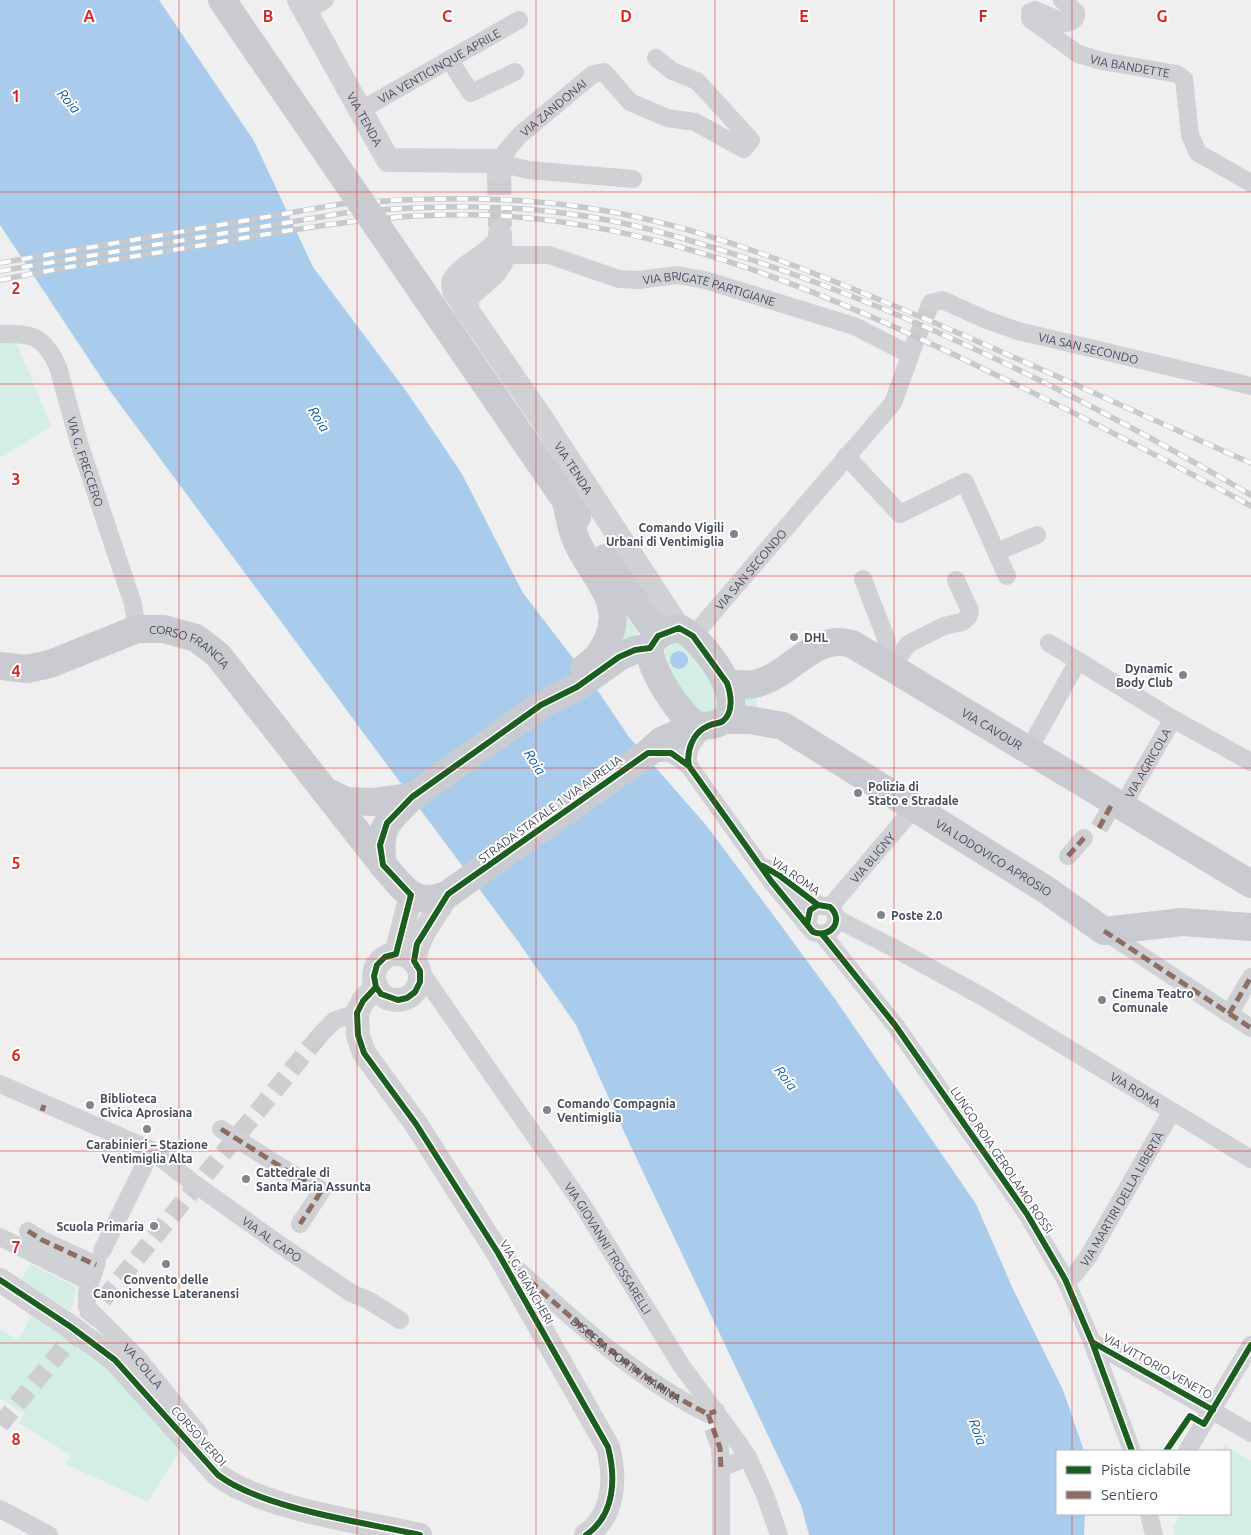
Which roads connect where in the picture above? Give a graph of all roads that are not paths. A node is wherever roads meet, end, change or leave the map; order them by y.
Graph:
1 (222, 0) edge
2 (326, 0) edge
3 (1062, 0) edge
4 (302, 6) edge
5 (519, 20) dead end
6 (656, 58) dead end
7 (450, 61) junction
8 (515, 72) dead end
9 (359, 111) junction
10 (498, 167) junction
11 (633, 179) dead end
12 (1251, 183) edge
13 (501, 241) joint
14 (932, 303) dead end
15 (0, 334) edge
16 (912, 348) joint
17 (1251, 386) edge
18 (846, 456) junction
19 (566, 501) junction
20 (1037, 535) dead end
21 (996, 552) junction
22 (1007, 576) dead end
23 (863, 579) dead end
24 (956, 580) dead end
25 (137, 629) junction
26 (663, 639) junction
27 (1049, 643) dead end
28 (1078, 661) junction
29 (885, 664) junction
30 (0, 666) edge
31 (772, 677) junction
32 (727, 683) junction
33 (541, 705) junction
34 (1173, 719) junction
35 (709, 724) junction
36 (783, 726) junction
37 (659, 749) junction
38 (1028, 751) junction
39 (1251, 762) edge
40 (689, 766) junction
41 (325, 791) junction
42 (915, 807) junction
43 (1114, 807) junction
44 (380, 812) junction
45 (1084, 838) tunnel mouth
46 (1068, 856) dead end
47 (383, 865) junction
48 (761, 865) junction
49 (1251, 884) edge
50 (456, 888) junction
51 (410, 895) junction
52 (828, 911) junction
53 (807, 924) junction
54 (1251, 927) edge
55 (1104, 931) junction
56 (822, 934) junction
57 (410, 962) junction
58 (1251, 977) edge
59 (376, 987) junction
60 (357, 1013) junction
61 (1229, 1014) junction
62 (1251, 1028) edge
63 (321, 1034) tunnel mouth
64 (0, 1084) edge
65 (1172, 1111) junction
66 (222, 1129) dead end
67 (150, 1149) junction
68 (1251, 1159) edge
69 (300, 1224) dead end
70 (28, 1231) dead end
71 (0, 1237) edge
72 (498, 1252) junction
73 (98, 1259) junction
74 (1064, 1279) junction
75 (0, 1280) edge
76 (90, 1282) junction
77 (400, 1320) dead end
78 (1092, 1342) junction
79 (1251, 1345) edge
80 (1213, 1410) junction
81 (712, 1418) junction
82 (1251, 1432) edge
83 (720, 1448) tunnel mouth
84 (196, 1450) junction
85 (1132, 1450) edge
86 (1188, 1450) edge
87 (748, 1457) junction
88 (721, 1468) junction
89 (0, 1509) edge
90 (49, 1535) edge
91 (420, 1535) edge
92 (586, 1535) edge
93 (721, 1535) edge
94 (779, 1535) edge

1 - 19 main road, bridge
2 - 4 street
3 - 12 street, VIA BANDETTE
4 - 9 main road, VIA TENDA
5 - 7 street, VIA VENTICINQUE APRILE
6 - 10 street, VIA ZANDONAI
7 - 8 street
7 - 9 street, VIA VENTICINQUE APRILE
9 - 10 main road, VIA TENDA
10 - 11 street
13 - 16 street, VIA BRIGATE PARTIGIANE
13 - 26 main road, VIA TENDA
14 - 17 street, VIA SAN SECONDO
15 - 25 street, VIA G. FRECCERO
16 - 18 street, VIA SAN SECONDO
18 - 21 street
18 - 26 street, VIA SAN SECONDO
19 - 26 main road
19 - 33 main road
20 - 21 street
21 - 22 street
23 - 29 street
24 - 29 street
25 - 30 main road, CORSO FRANCIA
25 - 41 main road, CORSO FRANCIA
26 - 32 main road
26 - 33 main road
26 - 35 main road
27 - 28 street
28 - 34 street
28 - 38 street
29 - 31 main road, VIA CAVOUR
29 - 38 main road, VIA CAVOUR
31 - 32 main road, VIA CAVOUR
31 - 36 main road
32 - 35 main road
33 - 44 main road
34 - 39 street
34 - 43 street, VIA AGRICOLA
35 - 36 main road, VIA LODOVICO APROSIO
35 - 37 main road, STRADA STATALE 1 VIA AURELIA
35 - 40 street
36 - 42 main road, VIA LODOVICO APROSIO
37 - 40 street
37 - 50 main road, STRADA STATALE 1 VIA AURELIA
38 - 43 main road, VIA CAVOUR
40 - 48 street
41 - 44 main road
41 - 47 main road, CORSO FRANCIA
42 - 52 street, VIA BLIGNY
42 - 55 main road, VIA LODOVICO APROSIO
43 - 49 main road, VIA CAVOUR
44 - 47 main road
45 - 46 street
47 - 51 main road, CORSO FRANCIA
48 - 52 street, VIA ROMA
48 - 53 street
50 - 51 main road
50 - 57 main road
51 - 57 main road
52 - 53 street
52 - 56 street
52 - 65 street, VIA ROMA
53 - 56 street
54 - 55 main road
55 - 61 street, VIA LODOVICO APROSIO
56 - 74 street, LUNGO ROIA GEROLAMO ROSSI
57 - 59 main road
57 - 59 main road
57 - 81 street, VIA GIOVANNI TROSSARELLI
58 - 61 street
59 - 60 main road
60 - 63 street
60 - 72 main road, VIA G. BIANCHERI
61 - 62 street, VIA LODOVICO APROSIO
64 - 67 street, VIA AL CAPO
65 - 68 street, VIA ROMA
65 - 74 street, VIA MARTIRI DELLA LIBERTÀ
66 - 69 street
67 - 73 street, VA COLLA
67 - 77 street, VIA AL CAPO
70 - 73 street
71 - 76 street
72 - 81 street, DISCESA PORTA MARINA
72 - 92 main road, VIA G. BIANCHERI
73 - 76 street, VA COLLA
74 - 78 street, LUNGO ROIA GEROLAMO ROSSI
75 - 84 main road, CORSO VERDI
76 - 84 street, VA COLLA
78 - 80 street, VIA VITTORIO VENETO
78 - 85 street, LUNGO ROIA GEROLAMO ROSSI
79 - 80 street
80 - 82 street, VIA VITTORIO VENETO
80 - 86 street
81 - 87 street, VIA GIOVANNI TROSSARELLI
83 - 88 street
84 - 91 main road, CORSO VERDI
87 - 88 street
87 - 94 street, VIA GIOVANNI TROSSARELLI
88 - 93 street
89 - 90 street

